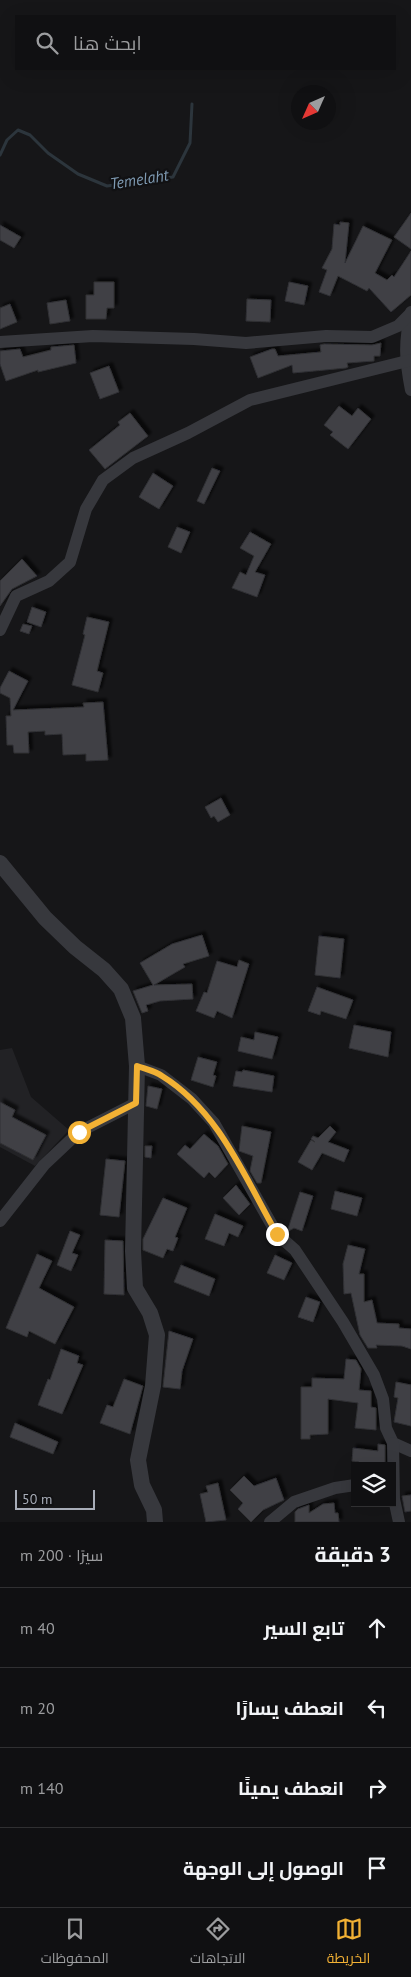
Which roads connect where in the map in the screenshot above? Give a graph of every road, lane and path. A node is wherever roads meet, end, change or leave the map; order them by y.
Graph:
1 (411, 312) edge
2 (0, 342) edge
3 (408, 360) edge
4 (411, 390) edge
5 (0, 630) edge
6 (0, 863) edge
7 (137, 1066) junction
8 (136, 1103) junction
9 (0, 1221) edge
10 (393, 1449) junction
11 (410, 1451) edge
12 (393, 1462) edge
13 (351, 1486) edge
14 (396, 1507) edge
15 (155, 1522) edge
16 (270, 1522) edge
17 (399, 1522) edge

1 - 2 street
1 - 3 street
3 - 4 street
3 - 5 street
6 - 7 street
7 - 8 street
7 - 10 street
8 - 9 street
8 - 15 street
10 - 11 street
10 - 12 street
13 - 16 street
14 - 17 street

